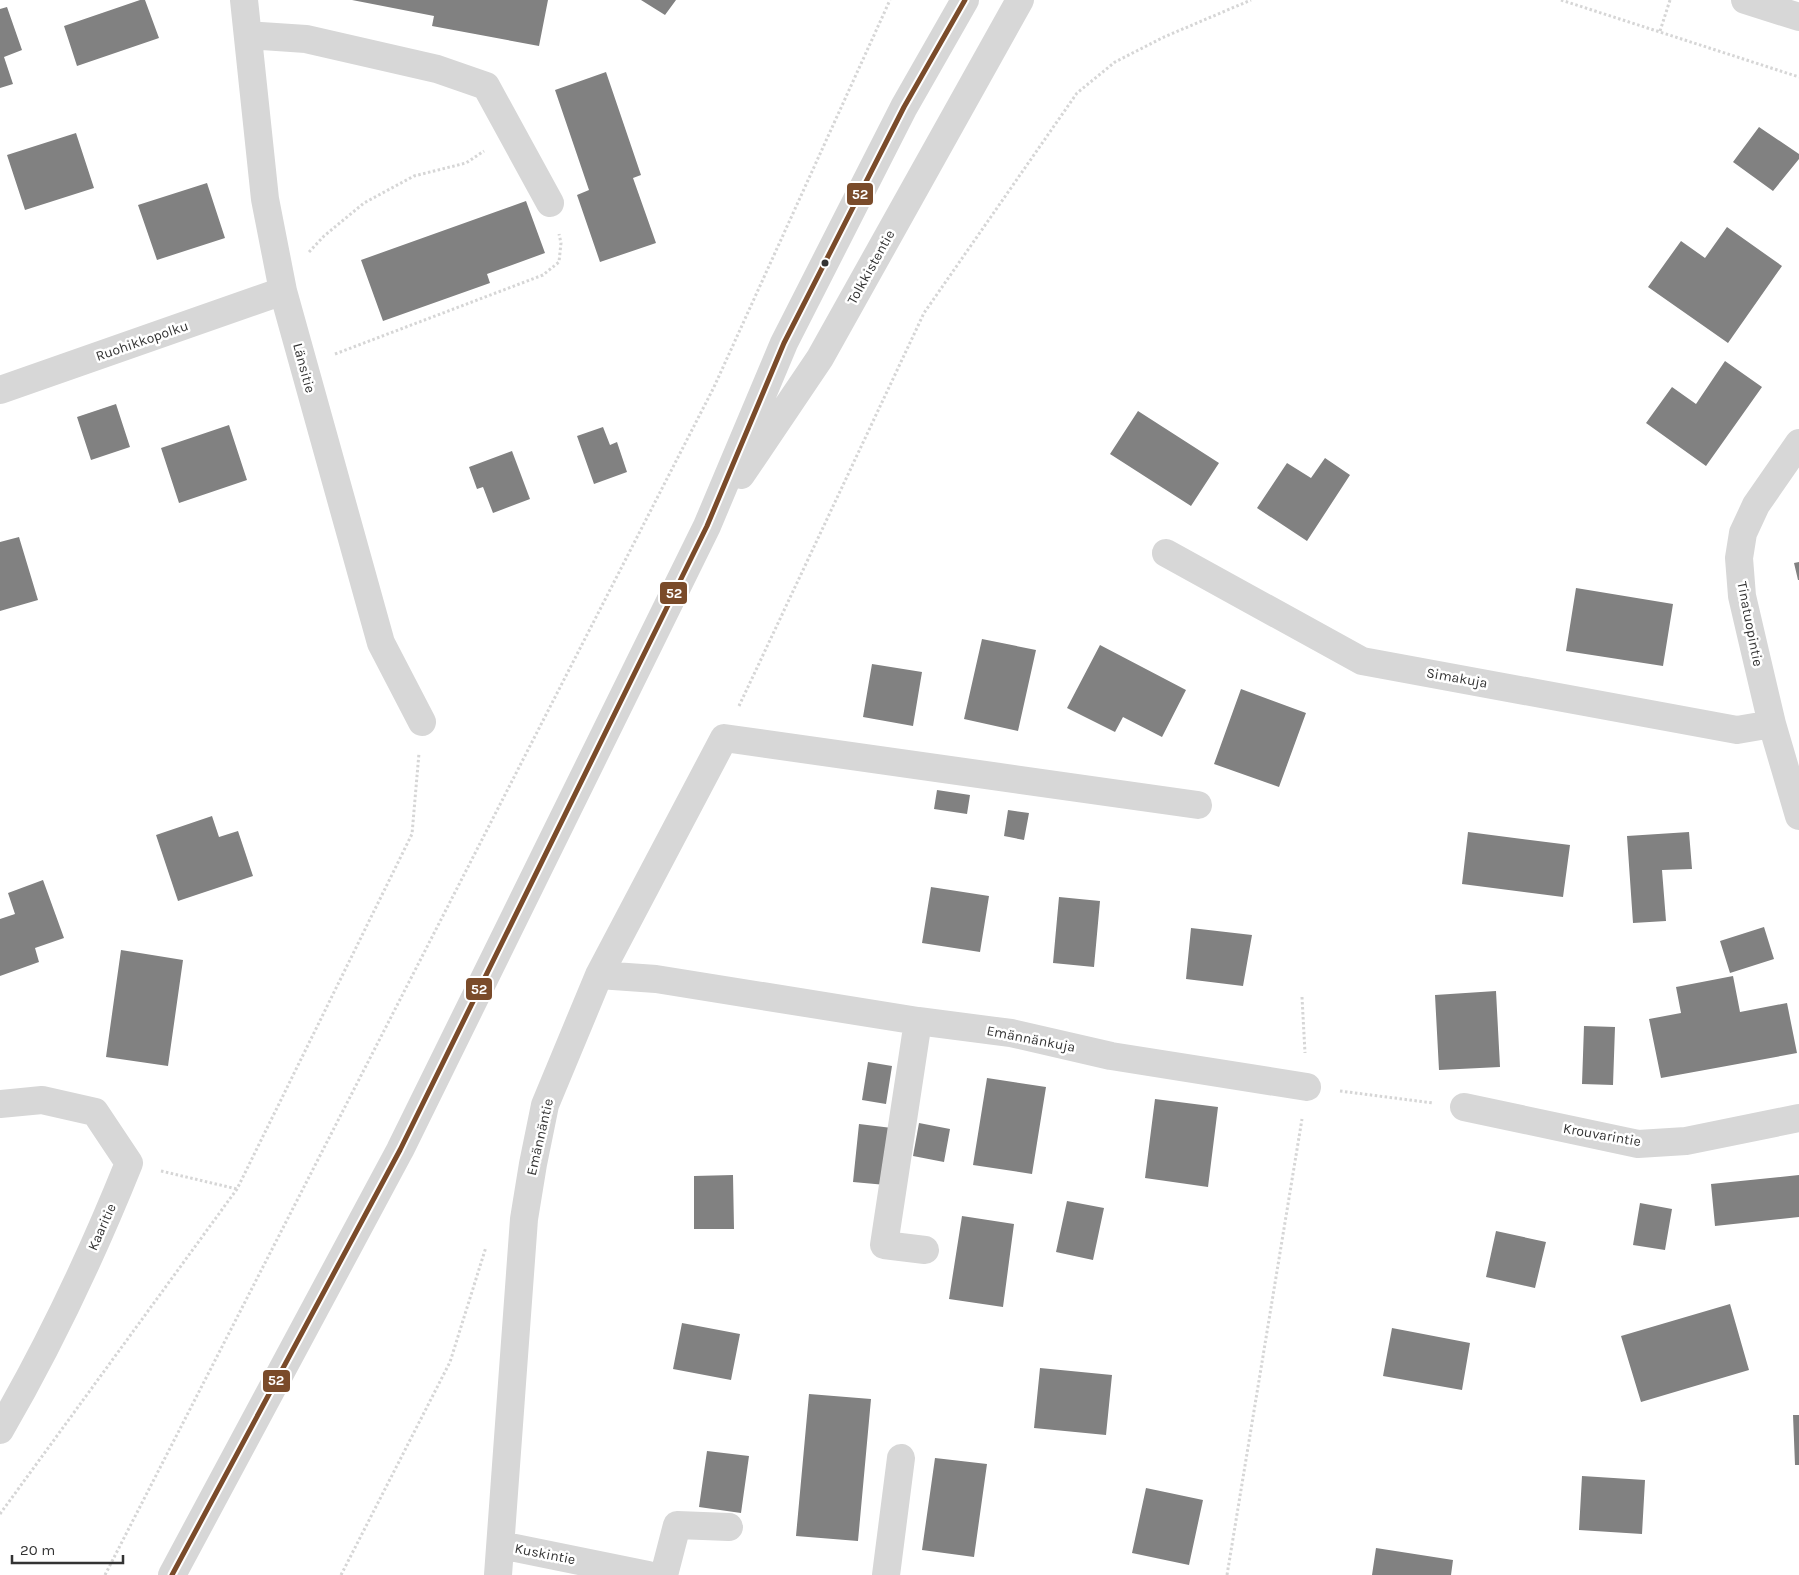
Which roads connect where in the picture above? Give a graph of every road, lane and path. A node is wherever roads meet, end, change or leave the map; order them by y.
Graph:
1 (244, 0) edge
2 (890, 0) edge
3 (965, 0) edge
4 (1020, 0) edge
5 (1251, 0) edge
6 (1561, 0) edge
7 (1670, 0) edge
8 (1745, 0) edge
9 (1799, 17) edge
10 (1660, 31) junction
11 (248, 35) junction
12 (1799, 77) edge
13 (512, 132) junction
14 (550, 203) joint
15 (283, 292) junction
16 (304, 366) junction
17 (0, 390) edge
18 (1799, 443) edge
19 (707, 526) junction
20 (1166, 553) dead end
21 (422, 722) joint
22 (1772, 724) junction
23 (724, 738) junction
24 (1792, 764) edge
25 (1198, 805) dead end
26 (1799, 816) edge
27 (599, 975) junction
28 (1302, 997) dead end
29 (918, 1021) junction
30 (1307, 1087) junction
31 (0, 1104) edge
32 (1464, 1107) joint
33 (1799, 1118) edge
34 (129, 1162) junction
35 (237, 1189) junction
36 (488, 1241) dead end
37 (925, 1250) dead end
38 (0, 1430) edge
39 (901, 1458) dead end
40 (0, 1514) edge
41 (729, 1527) dead end
42 (501, 1546) junction
43 (104, 1575) edge
44 (172, 1575) edge
45 (340, 1575) edge
46 (498, 1575) edge
47 (648, 1575) edge
48 (664, 1575) edge
49 (886, 1575) edge
50 (1227, 1575) edge

1 - 11 street, Länsitie
2 - 43 path
3 - 19 street, Tolkkistentie
4 - 19 street, Tolkkistentie
5 - 23 path
6 - 10 path
7 - 10 path
8 - 9 street
10 - 12 path
11 - 13 street
11 - 15 street, Länsitie
13 - 14 street
13 - 15 path
14 - 16 path
15 - 16 street, Länsitie
15 - 17 street, Ruohikkopolku
16 - 21 street, Länsitie
18 - 22 street, Tinatuopintie
19 - 44 street, Tolkkistentie
20 - 22 street, Simakuja
21 - 35 path
22 - 24 street, Tinatuopintie
23 - 25 street
23 - 27 street, Emännäntie
24 - 26 street, Tinatuopintie
27 - 29 street, Emännänkuja
27 - 42 street, Emännäntie
28 - 30 path
29 - 30 street, Emännänkuja
29 - 37 street
30 - 32 path
30 - 50 path
31 - 34 street
32 - 33 street, Krouvarintie
34 - 35 path
34 - 38 street, Kaaritie
35 - 40 path
36 - 45 path
39 - 49 street
41 - 48 street
42 - 46 street, Emännäntie
42 - 47 street, Kuskintie

